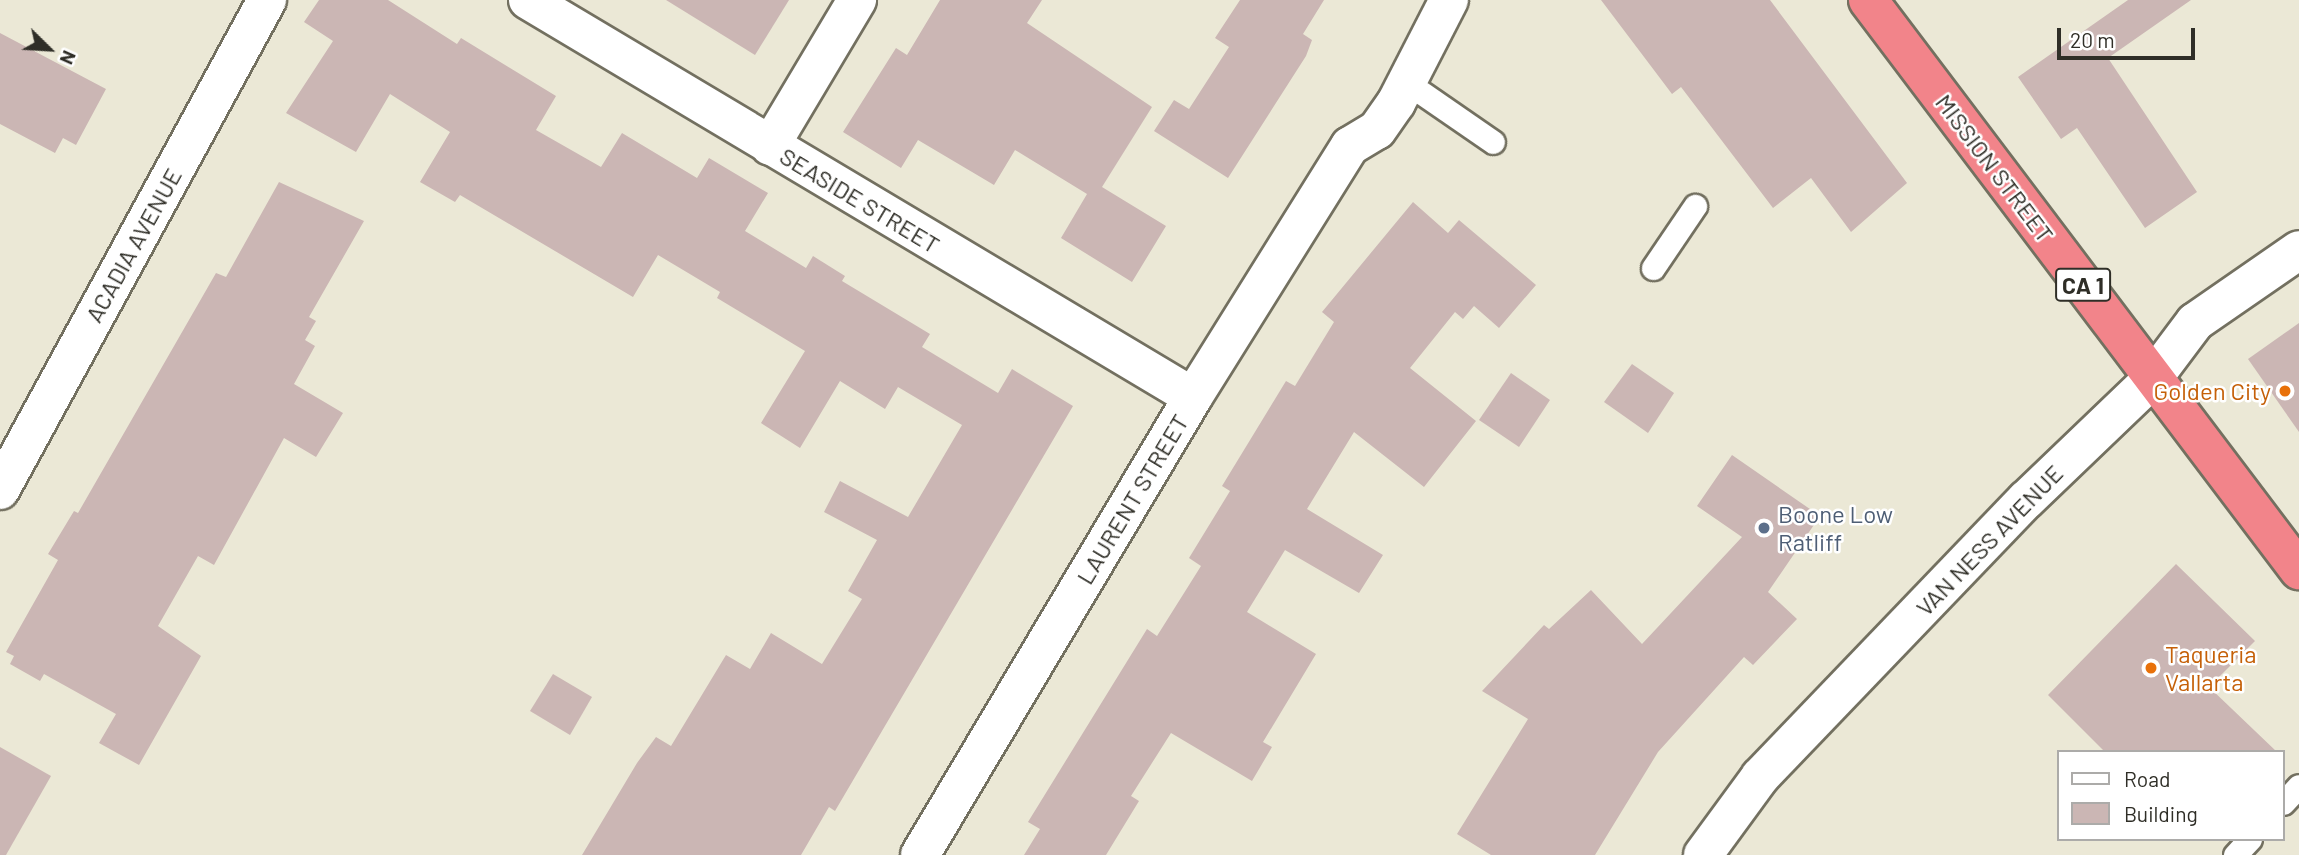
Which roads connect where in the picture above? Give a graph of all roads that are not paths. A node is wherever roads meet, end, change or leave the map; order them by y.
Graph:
1 (267, 0) edge
2 (528, 0) edge
3 (857, 0) edge
4 (1449, 0) edge
5 (1868, 0) edge
6 (1409, 98) junction
7 (1493, 142) dead end
8 (770, 146) junction
9 (1695, 206) dead end
10 (2299, 250) edge
11 (1653, 268) dead end
12 (2153, 378) junction
13 (1193, 397) junction
14 (0, 490) edge
15 (2299, 570) edge
16 (2299, 786) edge
17 (2285, 801) edge
18 (2248, 841) edge
19 (919, 855) edge
20 (1703, 855) edge
21 (2235, 855) edge

1 - 14 street, ACADIA AVENUE
2 - 8 street, SEASIDE STREET
3 - 8 street
4 - 6 street
5 - 12 highway, MISSION STREET / CA 1
6 - 7 lane
6 - 13 street, LAURENT STREET
8 - 13 street, SEASIDE STREET
9 - 11 lane
10 - 12 street, VAN NESS AVENUE
12 - 15 highway, MISSION STREET / CA 1
12 - 20 street, VAN NESS AVENUE
13 - 19 street, LAURENT STREET
16 - 17 lane
18 - 21 lane

